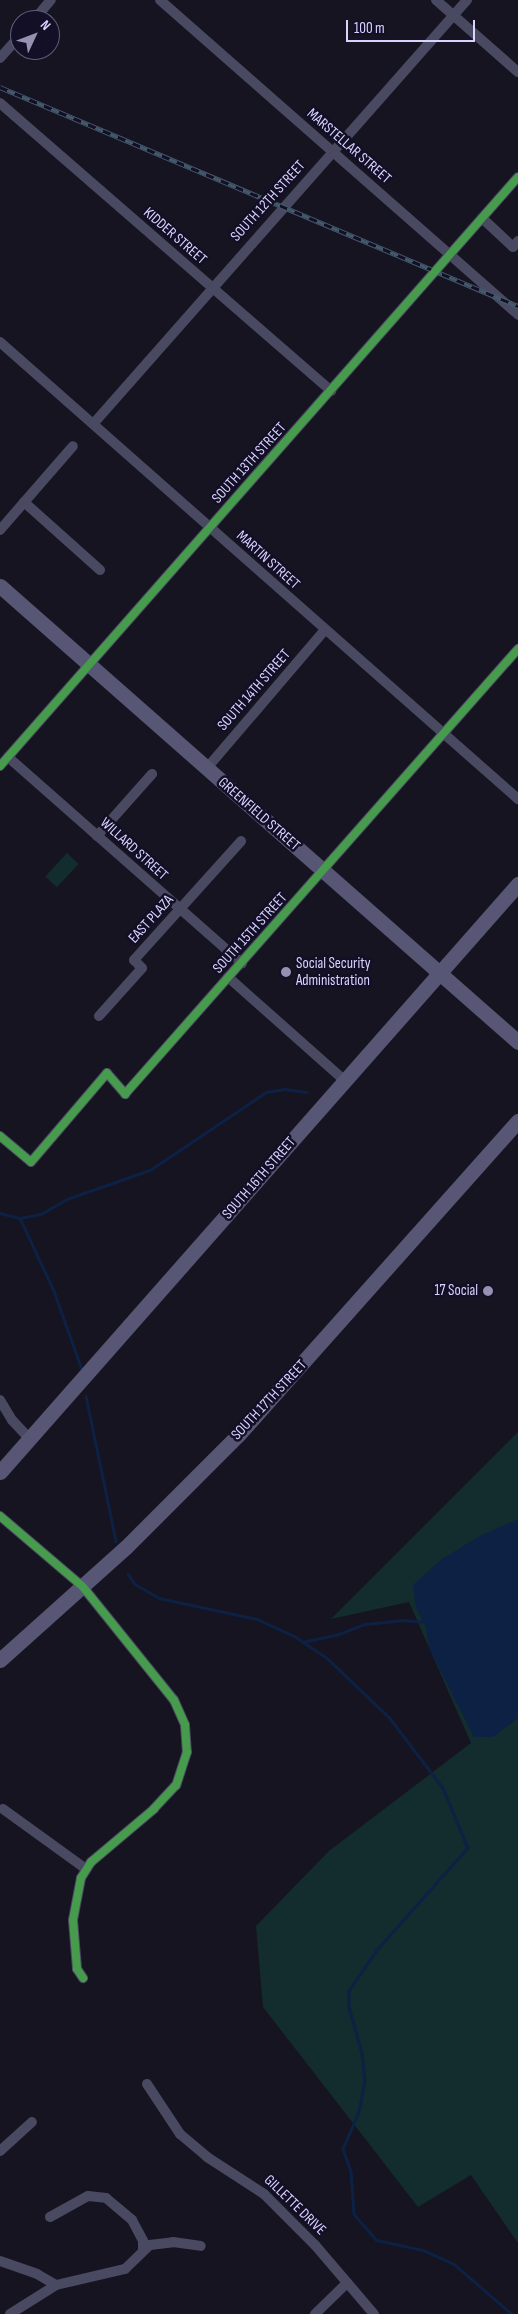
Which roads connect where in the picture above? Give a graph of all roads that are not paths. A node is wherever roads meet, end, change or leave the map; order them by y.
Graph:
1 (51, 0) edge
2 (160, 0) edge
3 (436, 0) edge
4 (467, 0) edge
5 (42, 10) edge
6 (454, 15) junction
7 (10, 47) edge
8 (0, 58) edge
9 (518, 72) edge
10 (0, 103) edge
11 (333, 152) junction
12 (518, 177) edge
13 (482, 218) junction
14 (518, 241) edge
15 (450, 255) junction
16 (211, 288) junction
17 (518, 315) edge
18 (0, 342) edge
19 (331, 391) junction
20 (94, 424) junction
21 (73, 446) dead end
22 (24, 502) junction
23 (210, 528) junction
24 (0, 530) edge
25 (100, 570) dead end
26 (0, 586) edge
27 (325, 630) junction
28 (518, 649) edge
29 (90, 664) junction
30 (443, 734) junction
31 (8, 757) junction
32 (0, 766) edge
33 (206, 768) junction
34 (152, 774) dead end
35 (518, 799) edge
36 (97, 836) junction
37 (240, 841) dead end
38 (324, 871) junction
39 (518, 884) edge
40 (180, 909) junction
41 (242, 963) junction
42 (440, 973) junction
43 (228, 978) junction
44 (99, 1016) dead end
45 (518, 1042) edge
46 (345, 1081) junction
47 (518, 1121) edge
48 (0, 1136) edge
49 (0, 1400) edge
50 (30, 1439) junction
51 (0, 1472) edge
52 (0, 1516) edge
53 (83, 1587) junction
54 (0, 1660) edge
55 (4, 1809) dead end
56 (86, 1869) junction
57 (83, 1978) dead end
58 (147, 2084) dead end
59 (32, 2122) dead end
60 (0, 2151) edge
61 (50, 2217) dead end
62 (201, 2246) dead end
63 (143, 2250) junction
64 (0, 2261) edge
65 (348, 2283) junction
66 (56, 2285) junction
67 (10, 2314) edge
68 (315, 2314) edge
69 (374, 2314) edge

1 - 5 street
2 - 11 street, MARSTELLAR STREET
3 - 6 street
4 - 6 street, SOUTH 12TH STREET
6 - 9 street
6 - 11 street, SOUTH 12TH STREET
7 - 8 street
10 - 16 street, KIDDER STREET
11 - 15 street, MARSTELLAR STREET
11 - 16 street, SOUTH 12TH STREET
12 - 13 street, SOUTH 13TH STREET
13 - 14 street
13 - 15 street, SOUTH 13TH STREET
15 - 17 street, MARSTELLAR STREET
15 - 19 street, SOUTH 13TH STREET
16 - 19 street, KIDDER STREET
16 - 20 street, SOUTH 12TH STREET
18 - 20 street, MARTIN STREET
19 - 23 street, SOUTH 13TH STREET
20 - 23 street, MARTIN STREET
21 - 22 street
22 - 24 street
22 - 25 street
23 - 27 street, MARTIN STREET
23 - 29 street, SOUTH 13TH STREET
26 - 29 main road, GREENFIELD STREET
27 - 30 street, MARTIN STREET
27 - 33 street, SOUTH 14TH STREET
28 - 30 street, SOUTH 15TH STREET
29 - 31 street, SOUTH 13TH STREET
29 - 33 main road, GREENFIELD STREET
30 - 35 street, MARTIN STREET
30 - 38 street, SOUTH 15TH STREET
31 - 32 street, SOUTH 13TH STREET
31 - 36 street, WILLARD STREET
33 - 38 main road, GREENFIELD STREET
34 - 36 street
36 - 40 street, WILLARD STREET
37 - 40 street, EAST PLAZA
38 - 41 street, SOUTH 15TH STREET
38 - 42 main road, GREENFIELD STREET
39 - 42 main road, SOUTH 16TH STREET
40 - 41 street, WILLARD STREET
40 - 44 street, EAST PLAZA
41 - 43 street, SOUTH 15TH STREET
42 - 45 main road, GREENFIELD STREET
42 - 46 main road, SOUTH 16TH STREET
43 - 46 street
43 - 48 street, SOUTH 15TH STREET
46 - 50 main road, SOUTH 16TH STREET
47 - 53 main road, SOUTH 17TH STREET
49 - 50 street
50 - 51 main road, SOUTH 16TH STREET
52 - 53 street
53 - 54 main road, SOUTH 17TH STREET
53 - 56 street
55 - 56 street
56 - 57 street
58 - 65 street, GILLETTE DRIVE
59 - 60 street
61 - 63 street
62 - 63 street
63 - 66 street
64 - 66 street
65 - 68 street
65 - 69 street, GILLETTE DRIVE
66 - 67 street

